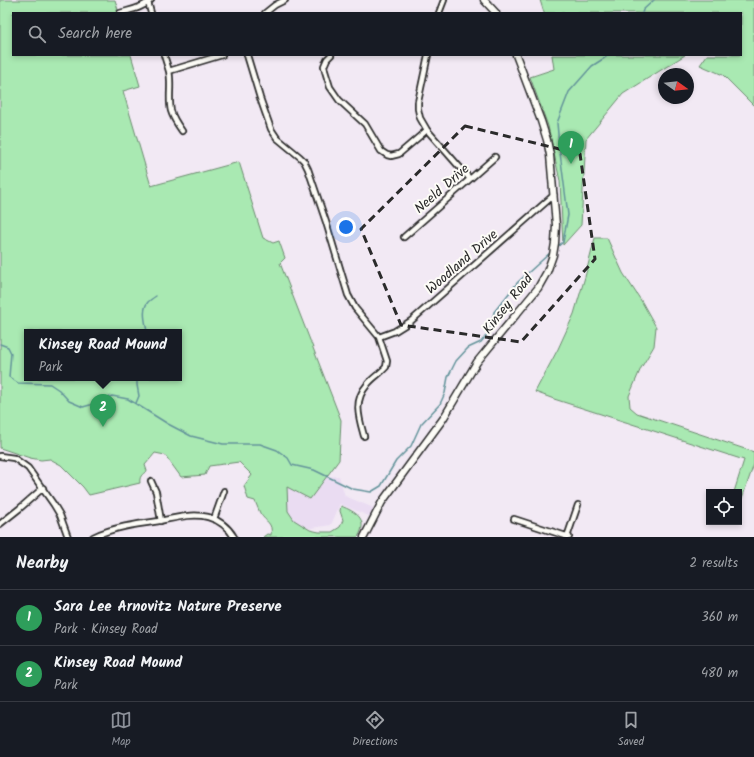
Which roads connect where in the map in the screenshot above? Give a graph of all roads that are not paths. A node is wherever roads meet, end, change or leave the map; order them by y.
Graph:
1 (285, 0) edge
2 (444, 0) edge
3 (484, 0) edge
4 (149, 1) edge
5 (123, 12) edge
6 (151, 12) edge
7 (266, 12) edge
8 (439, 12) edge
9 (495, 12) edge
10 (164, 56) edge
11 (219, 56) edge
12 (247, 56) edge
13 (330, 56) edge
14 (428, 56) edge
15 (516, 56) edge
16 (169, 71) junction
17 (427, 130) junction
18 (182, 131) dead end
19 (495, 157) dead end
20 (470, 179) junction
21 (554, 196) junction
22 (404, 237) dead end
23 (379, 338) junction
24 (364, 436) dead end
25 (0, 456) edge
26 (151, 481) dead end
27 (43, 488) junction
28 (224, 491) dead end
29 (578, 505) dead end
30 (214, 519) junction
31 (514, 519) dead end
32 (161, 521) junction
33 (0, 524) edge
34 (68, 537) edge
35 (93, 537) edge
36 (234, 537) edge
37 (364, 537) edge
38 (568, 537) edge

1 - 7 street
2 - 8 street
3 - 9 street
4 - 5 street
4 - 6 street
10 - 16 street
11 - 16 street
12 - 23 street
13 - 17 street
14 - 17 street
15 - 21 street, Kinsey Road
16 - 18 street
17 - 20 street
19 - 20 street, Neeld Drive
20 - 22 street, Neeld Drive
21 - 23 street, Woodland Drive
21 - 37 street, Kinsey Road
23 - 24 street
25 - 27 street
26 - 32 street
27 - 33 street
27 - 34 street
28 - 30 street
29 - 38 street
30 - 32 street
30 - 36 street
31 - 38 street
32 - 35 street

